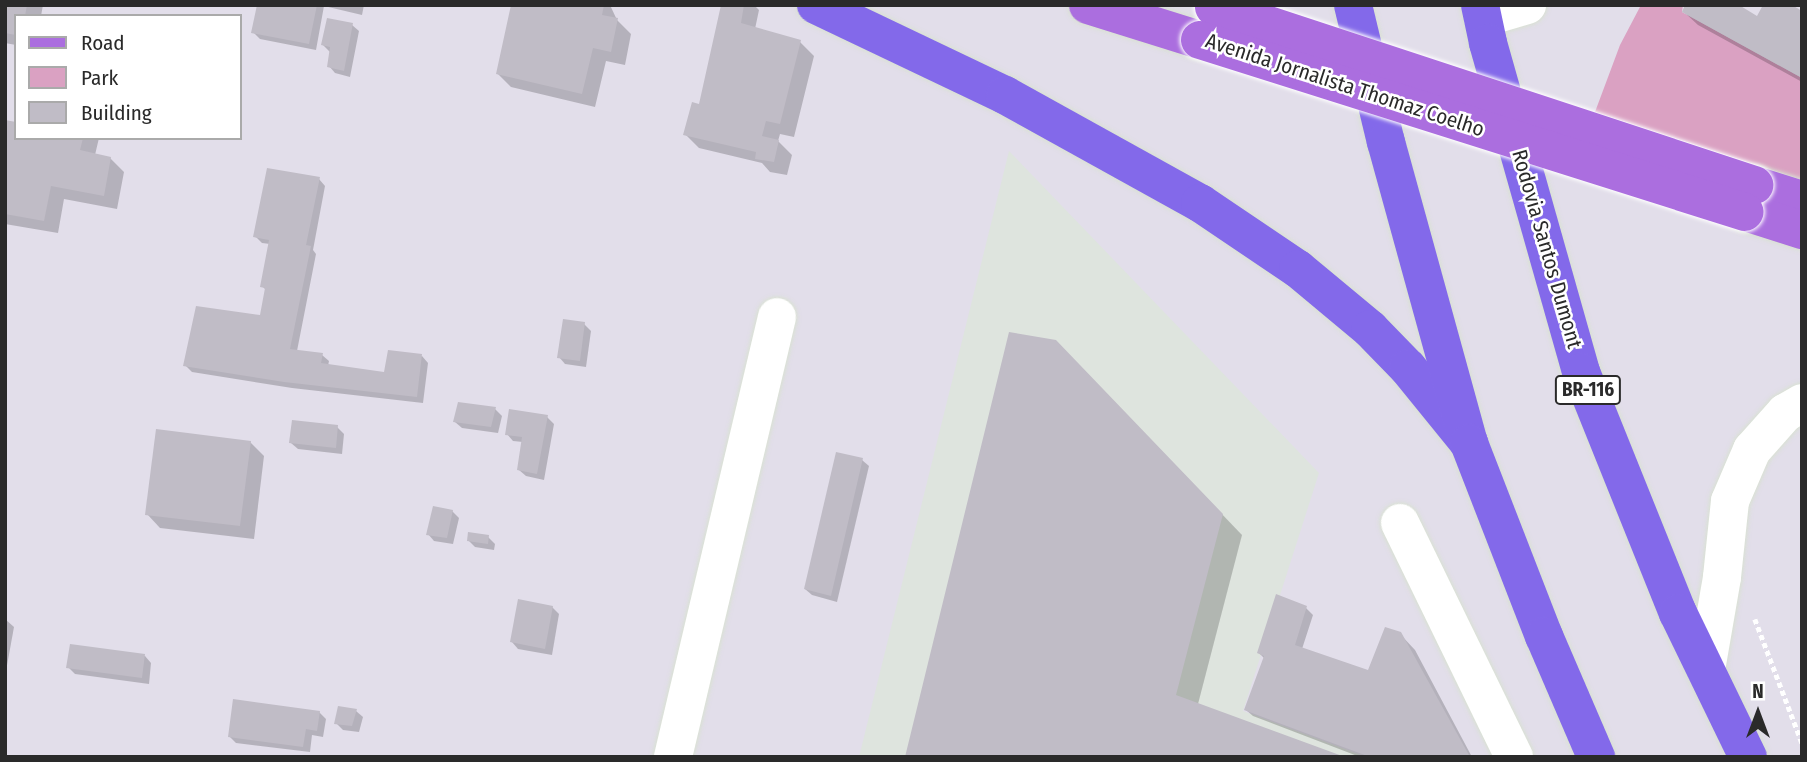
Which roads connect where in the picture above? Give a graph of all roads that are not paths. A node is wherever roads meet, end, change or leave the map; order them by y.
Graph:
1 (816, 5) edge
2 (1088, 5) edge
3 (1353, 5) edge
4 (1527, 5) edge
5 (1482, 12) edge
6 (1208, 17) edge
7 (1750, 199) junction
8 (1802, 200) edge
9 (1802, 230) edge
10 (777, 317) dead end
11 (1802, 403) edge
12 (1469, 443) junction
13 (1400, 523) dead end
14 (1706, 670) junction
15 (673, 757) edge
16 (1514, 757) edge
17 (1596, 757) edge
18 (1748, 757) edge

1 - 12 highway
2 - 6 main road, Avenida Jornalista Thomaz Coelho
3 - 12 highway
4 - 5 street
5 - 14 highway, Rodovia Santos Dumont / BR-116
6 - 7 main road, Avenida Jornalista Thomaz Coelho, bridge
7 - 8 main road, Avenida Jornalista Thomaz Coelho
7 - 9 main road, Avenida Jornalista Thomaz Coelho
10 - 15 street
11 - 14 street
12 - 17 highway
13 - 16 street
14 - 18 highway, Rodovia Santos Dumont / BR-116

